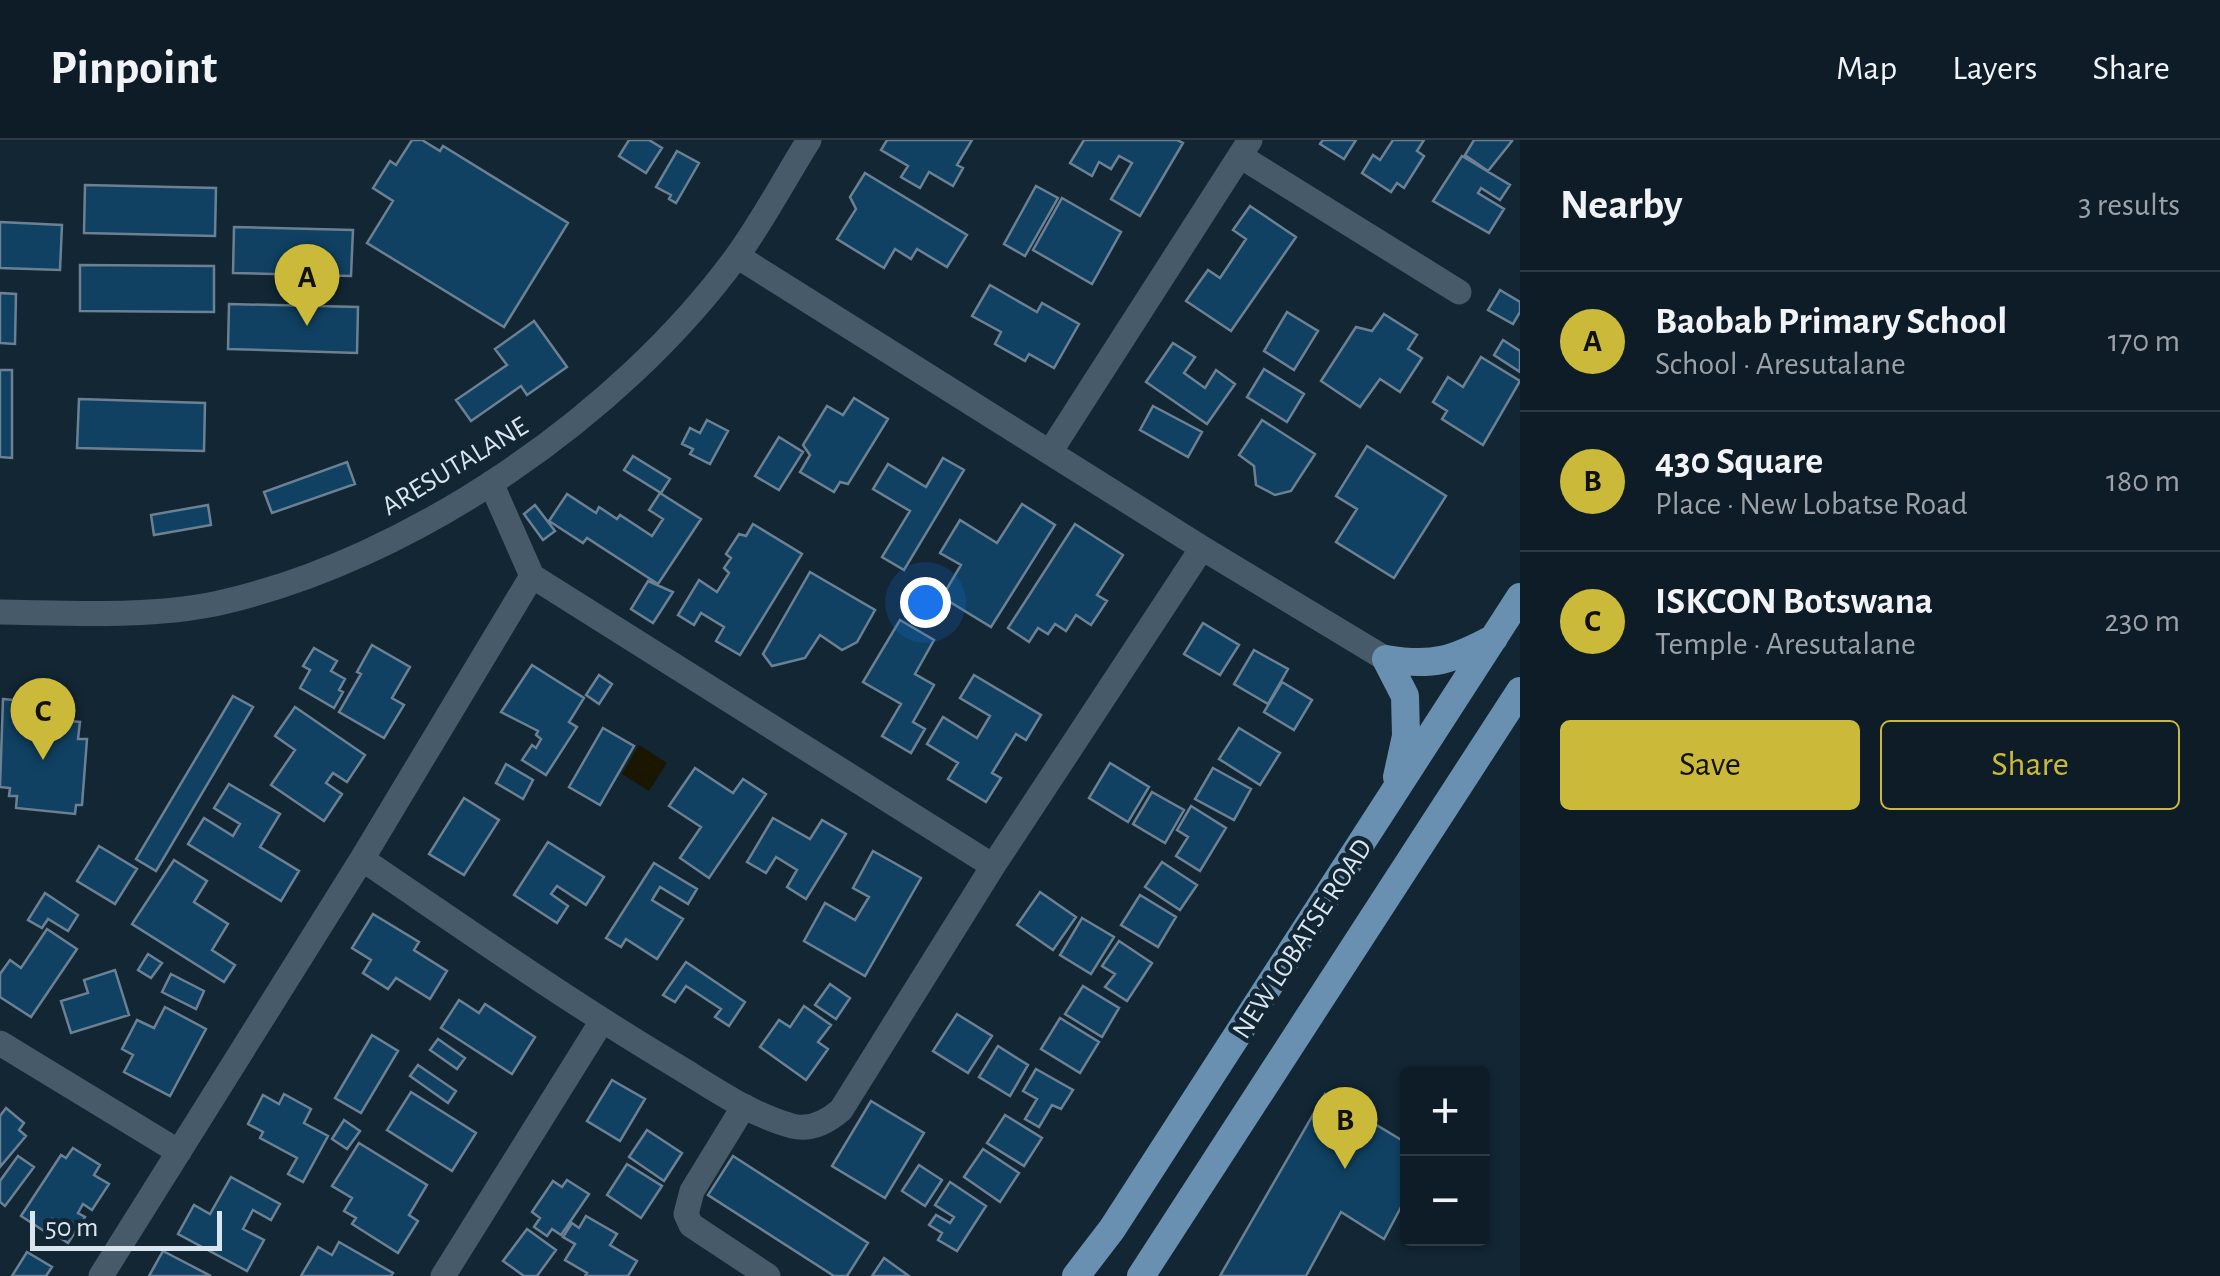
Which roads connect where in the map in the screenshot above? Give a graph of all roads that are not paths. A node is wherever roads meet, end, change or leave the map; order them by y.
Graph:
1 (809, 140) edge
2 (1245, 148) edge
3 (737, 256) junction
4 (1459, 292) dead end
5 (1050, 452) junction
6 (491, 483) junction
7 (1202, 548) junction
8 (532, 576) junction
9 (1520, 596) edge
10 (0, 612) edge
11 (1496, 637) junction
12 (1386, 660) junction
13 (1519, 695) edge
14 (1393, 797) junction
15 (362, 859) junction
16 (993, 866) junction
17 (602, 1021) junction
18 (0, 1044) edge
19 (744, 1106) junction
20 (180, 1152) junction
21 (1145, 1273) edge
22 (450, 1274) edge
23 (101, 1276) edge
24 (768, 1276) edge
25 (1076, 1276) edge

1 - 3 street, ARESUTALANE
2 - 4 street
2 - 5 street
3 - 5 street
3 - 6 street, ARESUTALANE
5 - 7 street
6 - 8 street
6 - 10 street, ARESUTALANE
7 - 12 street
7 - 16 street
8 - 15 street
8 - 16 street
9 - 11 main road, NEW LOBATSE ROAD
11 - 12 main road
11 - 14 main road, NEW LOBATSE ROAD
12 - 14 main road
13 - 21 main road, NEW LOBATSE ROAD
14 - 25 main road, NEW LOBATSE ROAD
15 - 17 street
15 - 20 street
16 - 19 street
17 - 19 street
17 - 22 street
18 - 20 street
19 - 24 street
20 - 23 street

